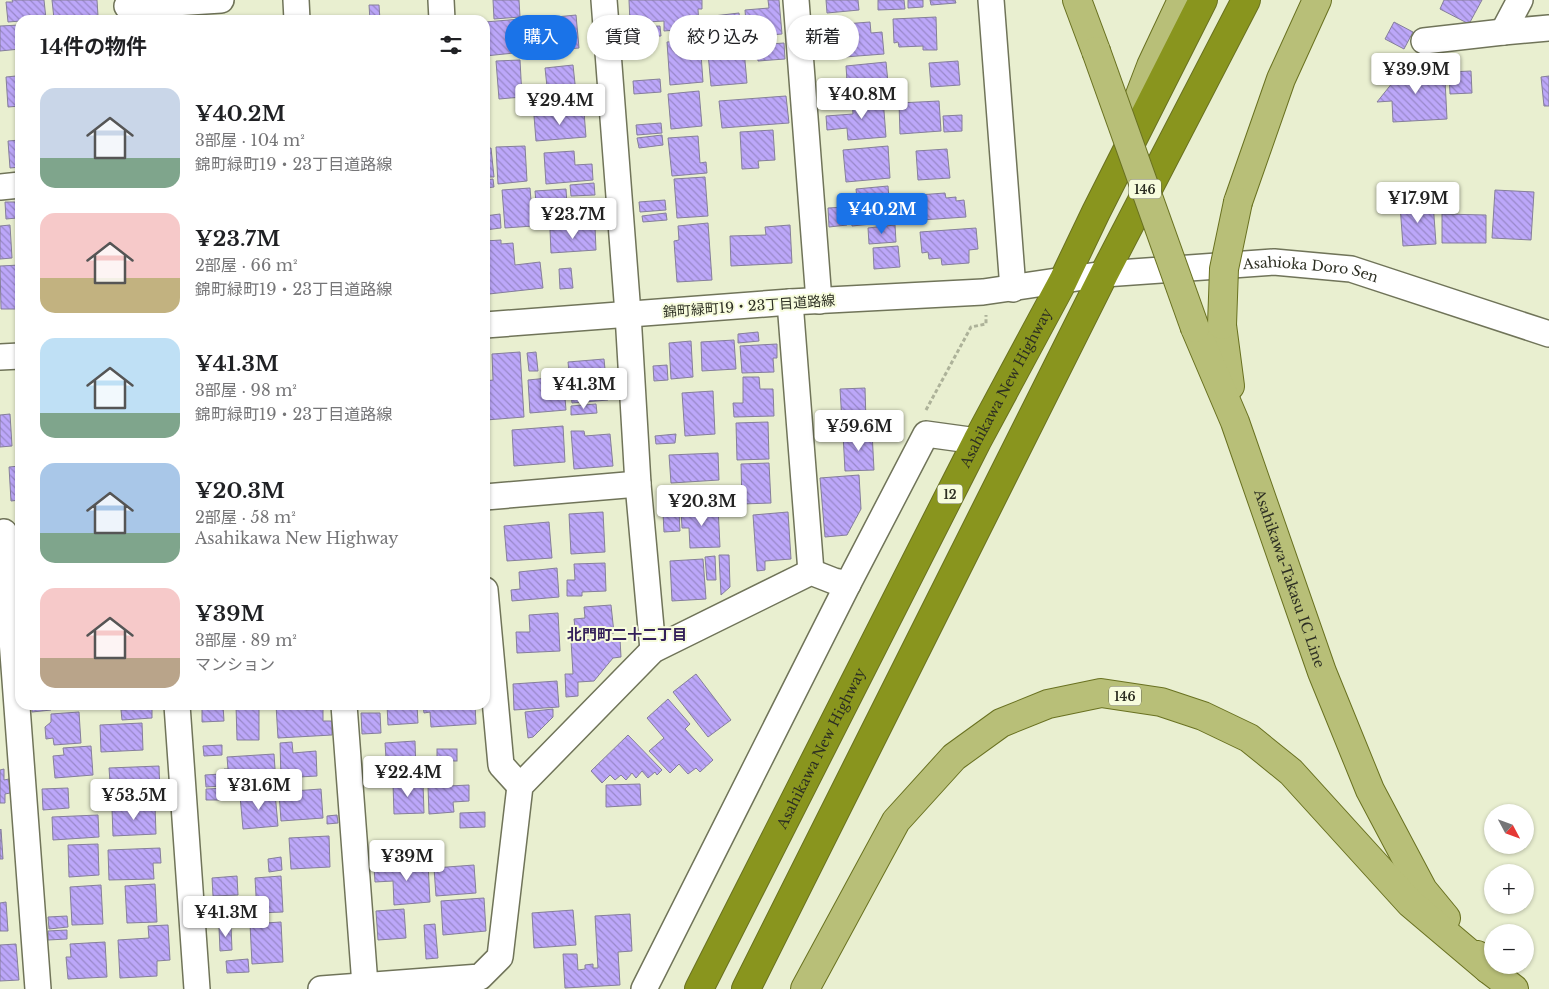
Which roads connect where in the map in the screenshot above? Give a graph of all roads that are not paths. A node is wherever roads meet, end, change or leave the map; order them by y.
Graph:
1 (221, 0) edge
2 (296, 0) edge
3 (441, 0) edge
4 (604, 0) edge
5 (796, 0) edge
6 (991, 0) edge
7 (1077, 0) edge
8 (1182, 0) edge
9 (1203, 0) edge
10 (1246, 0) edge
11 (1318, 0) edge
12 (1520, 0) edge
13 (127, 9) edge
14 (297, 15) edge
15 (442, 15) edge
16 (1549, 28) edge
17 (1503, 32) junction
18 (1424, 41) dead end
19 (15, 186) edge
20 (0, 187) edge
21 (1096, 212) junction
22 (1104, 274) junction
23 (1062, 281) junction
24 (1013, 289) junction
25 (819, 301) junction
26 (790, 302) junction
27 (628, 314) junction
28 (490, 325) edge
29 (1549, 334) edge
30 (15, 356) edge
31 (0, 357) edge
32 (1234, 422) junction
33 (977, 441) junction
34 (638, 484) junction
35 (490, 496) edge
36 (8, 532) edge
37 (811, 572) junction
38 (848, 584) junction
39 (15, 639) edge
40 (490, 645) edge
41 (652, 650) junction
42 (20, 710) edge
43 (177, 710) edge
44 (344, 710) edge
45 (520, 786) junction
46 (1484, 964) edge
47 (1484, 966) edge
48 (1494, 974) edge
49 (365, 985) junction
50 (38, 989) edge
51 (196, 989) edge
52 (321, 989) edge
53 (328, 989) edge
54 (644, 989) edge
55 (699, 989) edge
56 (746, 989) edge
57 (804, 989) edge
58 (1514, 989) edge

1 - 13 street
2 - 14 street
3 - 15 street
4 - 27 street
5 - 25 street
6 - 24 street
7 - 32 main road, Asahikawa-Takasu IC Line / 146, bridge
8 - 21 main road, 146
9 - 21 highway, Asahikawa New Highway / 12
10 - 22 highway
11 - 32 main road, 146, bridge
12 - 17 street
16 - 17 street
17 - 18 street
19 - 20 street
21 - 23 highway, Asahikawa New Highway / 12
22 - 23 street, Asahioka Doro Sen
22 - 29 street, Asahioka Doro Sen
22 - 56 highway
23 - 24 street, 錦町緑町19・23丁目道路線
23 - 33 highway, Asahikawa New Highway / 12
24 - 25 street, 錦町緑町19・23丁目道路線
25 - 26 street, 錦町緑町19・23丁目道路線
26 - 27 street, 錦町緑町19・23丁目道路線
26 - 37 street
27 - 28 street, 錦町緑町19・23丁目道路線
27 - 34 street
30 - 31 street
32 - 46 main road, Asahikawa-Takasu IC Line / 146
33 - 38 street
33 - 55 highway, Asahikawa New Highway / 12
34 - 35 street
34 - 41 street
36 - 39 street
37 - 38 street
37 - 41 street
38 - 54 street
40 - 45 street
41 - 45 street
42 - 50 street
43 - 51 street
44 - 49 street
45 - 49 street
47 - 57 main road, 146
48 - 58 main road, Asahikawa-Takasu IC Line / 146
49 - 53 street
52 - 53 street

